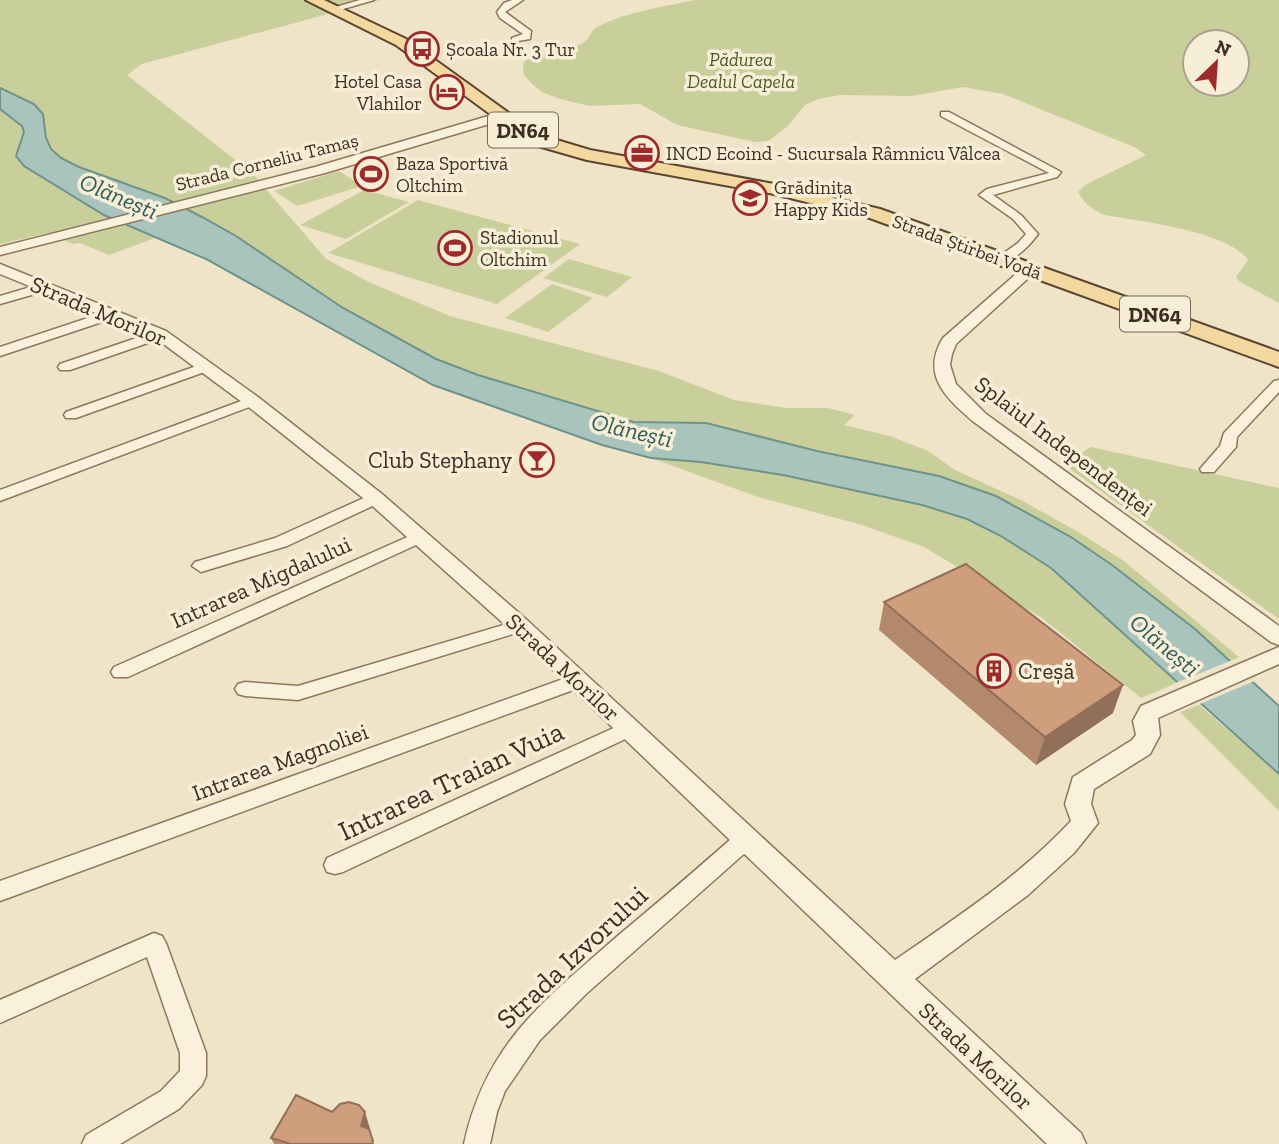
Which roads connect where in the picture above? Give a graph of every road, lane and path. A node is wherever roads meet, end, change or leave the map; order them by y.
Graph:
1 (313, 0) edge
2 (370, 0) edge
3 (519, 0) edge
4 (333, 9) junction
5 (515, 40) dead end
6 (946, 114) dead end
7 (502, 116) junction
8 (1003, 258) junction
9 (1, 265) edge
10 (1030, 269) junction
11 (44, 287) junction
12 (0, 300) edge
13 (112, 314) junction
14 (160, 334) junction
15 (0, 352) edge
16 (1279, 360) edge
17 (65, 367) dead end
18 (205, 367) junction
19 (1279, 384) edge
20 (252, 401) junction
21 (71, 415) dead end
22 (1208, 468) dead end
23 (0, 496) edge
24 (376, 498) junction
25 (421, 536) junction
26 (201, 566) dead end
27 (520, 626) junction
28 (1278, 649) edge
29 (121, 672) dead end
30 (577, 681) junction
31 (245, 689) dead end
32 (629, 729) junction
33 (746, 839) junction
34 (335, 865) dead end
35 (0, 891) edge
36 (893, 978) junction
37 (0, 1012) edge
38 (112, 1140) edge
39 (477, 1144) edge
40 (1070, 1144) edge

1 - 4 main road, Strada Știrbei Vodă / DN64
2 - 4 street
3 - 5 street
4 - 7 main road, Strada Știrbei Vodă / DN64
6 - 8 street
7 - 8 main road, Strada Știrbei Vodă / DN64
7 - 9 street, Strada Corneliu Tamaș
8 - 10 main road, Strada Știrbei Vodă / DN64
9 - 11 street, Strada Morilor
10 - 16 main road, Strada Știrbei Vodă / DN64
10 - 28 street, Splaiul Independenței
11 - 12 street
11 - 13 street, Strada Morilor
13 - 14 street, Strada Morilor
13 - 15 street
14 - 17 street
14 - 18 street, Strada Morilor
18 - 20 street, Strada Morilor
18 - 21 street
19 - 22 street
20 - 23 street
20 - 24 street, Strada Morilor
24 - 25 street, Strada Morilor
24 - 26 street
25 - 27 street, Strada Morilor
25 - 29 street, Intrarea Migdalului
27 - 30 street, Strada Morilor
27 - 31 street
28 - 36 street
30 - 32 street, Strada Morilor
30 - 35 street, Intrarea Magnoliei
32 - 33 street, Strada Morilor
32 - 34 street, Intrarea Traian Vuia
33 - 36 street, Strada Morilor
33 - 39 street, Strada Izvorului
36 - 40 street, Strada Morilor
37 - 38 street

